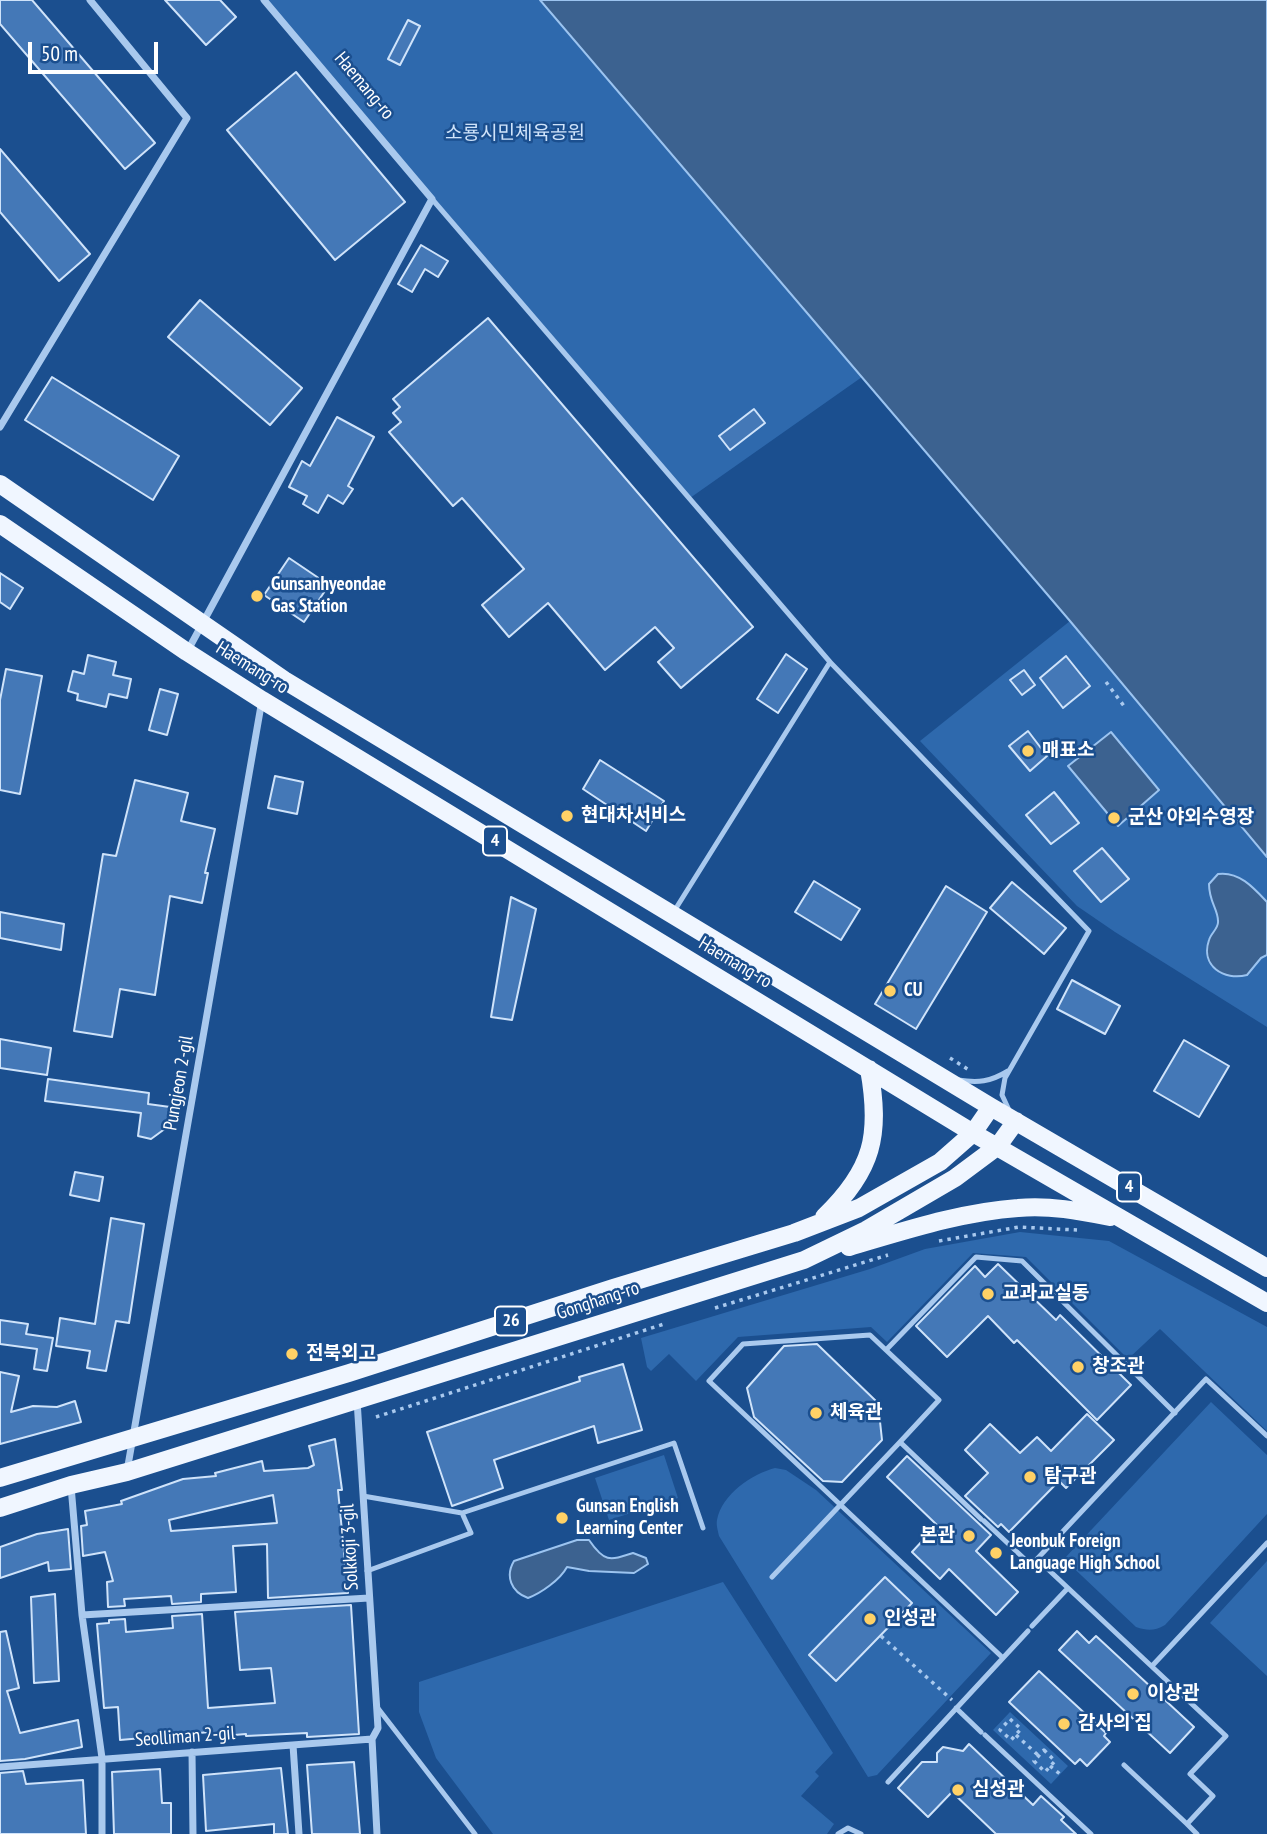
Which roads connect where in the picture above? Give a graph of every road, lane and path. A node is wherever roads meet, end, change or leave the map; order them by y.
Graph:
1 (90, 0) edge
2 (264, 0) edge
3 (432, 199) junction
4 (0, 427) edge
5 (0, 484) edge
6 (0, 524) edge
7 (201, 625) junction
8 (187, 652) junction
9 (830, 662) junction
10 (1106, 682) dead end
11 (262, 700) junction
12 (1124, 706) dead end
13 (672, 915) junction
14 (869, 1069) junction
15 (1010, 1069) junction
16 (944, 1078) junction
17 (991, 1107) junction
18 (1016, 1121) junction
19 (974, 1133) junction
20 (998, 1146) junction
21 (1124, 1219) junction
22 (817, 1224) junction
23 (1088, 1231) dead end
24 (937, 1241) dead end
25 (889, 1255) dead end
26 (804, 1260) junction
27 (1267, 1268) edge
28 (1267, 1303) edge
29 (708, 1310) dead end
30 (668, 1322) dead end
31 (887, 1350) junction
32 (357, 1400) junction
33 (1175, 1413) junction
34 (376, 1417) dead end
35 (1267, 1436) edge
36 (133, 1439) junction
37 (901, 1441) junction
38 (127, 1472) junction
39 (0, 1478) edge
40 (71, 1485) junction
41 (363, 1496) junction
42 (841, 1505) junction
43 (0, 1508) edge
44 (462, 1513) junction
45 (703, 1528) dead end
46 (1267, 1543) edge
47 (1037, 1559) junction
48 (368, 1571) junction
49 (772, 1577) dead end
50 (1068, 1588) junction
51 (369, 1598) junction
52 (82, 1615) junction
53 (881, 1636) dead end
54 (1003, 1658) junction
55 (1152, 1666) junction
56 (377, 1707) junction
57 (957, 1707) junction
58 (1016, 1735) junction
59 (373, 1739) junction
60 (293, 1745) junction
61 (191, 1752) junction
62 (1039, 1756) junction
63 (102, 1758) junction
64 (1125, 1765) dead end
65 (1051, 1766) junction
66 (0, 1767) edge
67 (1060, 1774) dead end
68 (888, 1782) dead end
69 (1187, 1824) junction
70 (102, 1834) edge
71 (193, 1834) edge
72 (299, 1834) edge
73 (377, 1834) edge
74 (475, 1834) edge
75 (838, 1834) edge
76 (861, 1834) edge
77 (1091, 1834) edge
78 (1197, 1834) edge

1 - 4 street
2 - 3 street, Haemang-ro
3 - 7 street, Haemang-ro
3 - 9 lane, Haemang-ro
5 - 7 main road, Haemang-ro / 4
6 - 8 main road, Haemang-ro / 4
7 - 8 street, Haemang-ro
7 - 13 main road, Haemang-ro / 4
8 - 11 main road, Haemang-ro / 4
9 - 13 lane
9 - 15 lane, Haemang-ro
10 - 12 path
11 - 14 main road, Haemang-ro / 4
11 - 36 street, Pungjeon 2-gil
13 - 16 main road, Haemang-ro / 4
14 - 19 main road, Haemang-ro / 4
14 - 22 main road
15 - 16 lane
15 - 18 lane
16 - 17 main road, Haemang-ro / 4
17 - 18 main road, Haemang-ro / 4
17 - 19 main road, Gonghang-ro / 26
18 - 20 main road, Gonghang-ro
18 - 27 main road, Haemang-ro / 4
19 - 20 main road, Haemang-ro / 4
19 - 22 main road, Gonghang-ro / 26
20 - 21 main road, Haemang-ro / 4
20 - 26 main road, Gonghang-ro
21 - 26 main road, 26
21 - 28 main road, Haemang-ro / 4
22 - 36 main road, Gonghang-ro / 26
23 - 24 path
25 - 29 path
26 - 32 main road, Gonghang-ro / 26
30 - 34 path
31 - 33 lane
31 - 37 lane
31 - 42 lane
32 - 38 main road, Gonghang-ro / 26
32 - 41 street, Solkkoji 3-gil
33 - 35 lane
33 - 47 lane
36 - 38 street, Pungjeon 2-gil
36 - 39 main road, Gonghang-ro / 26
37 - 42 lane
37 - 47 lane
38 - 40 main road, Gonghang-ro / 26
40 - 43 main road, Gonghang-ro / 26
40 - 52 street
41 - 44 lane
41 - 48 street, Solkkoji 3-gil
42 - 49 lane
42 - 54 lane
44 - 45 lane
44 - 48 lane
46 - 55 lane
47 - 50 lane
48 - 51 street, Solkkoji 3-gil
50 - 54 lane
50 - 55 lane
51 - 52 street
51 - 56 street, Solkkoji 3-gil
52 - 63 street
53 - 57 path
54 - 57 lane
55 - 69 lane
56 - 59 street, Solkkoji 3-gil
56 - 74 lane
57 - 68 lane
57 - 77 lane
58 - 58 path
58 - 62 path
59 - 60 street, Seolliman 2-gil
59 - 73 street, Solkkoji 3-gil
60 - 61 street, Seolliman 2-gil
60 - 72 street
61 - 63 street, Seolliman 2-gil
61 - 71 street
62 - 65 path
62 - 65 path
63 - 66 street, Seolliman 2-gil
63 - 70 street
64 - 69 lane
65 - 67 path
69 - 78 lane
75 - 76 lane

